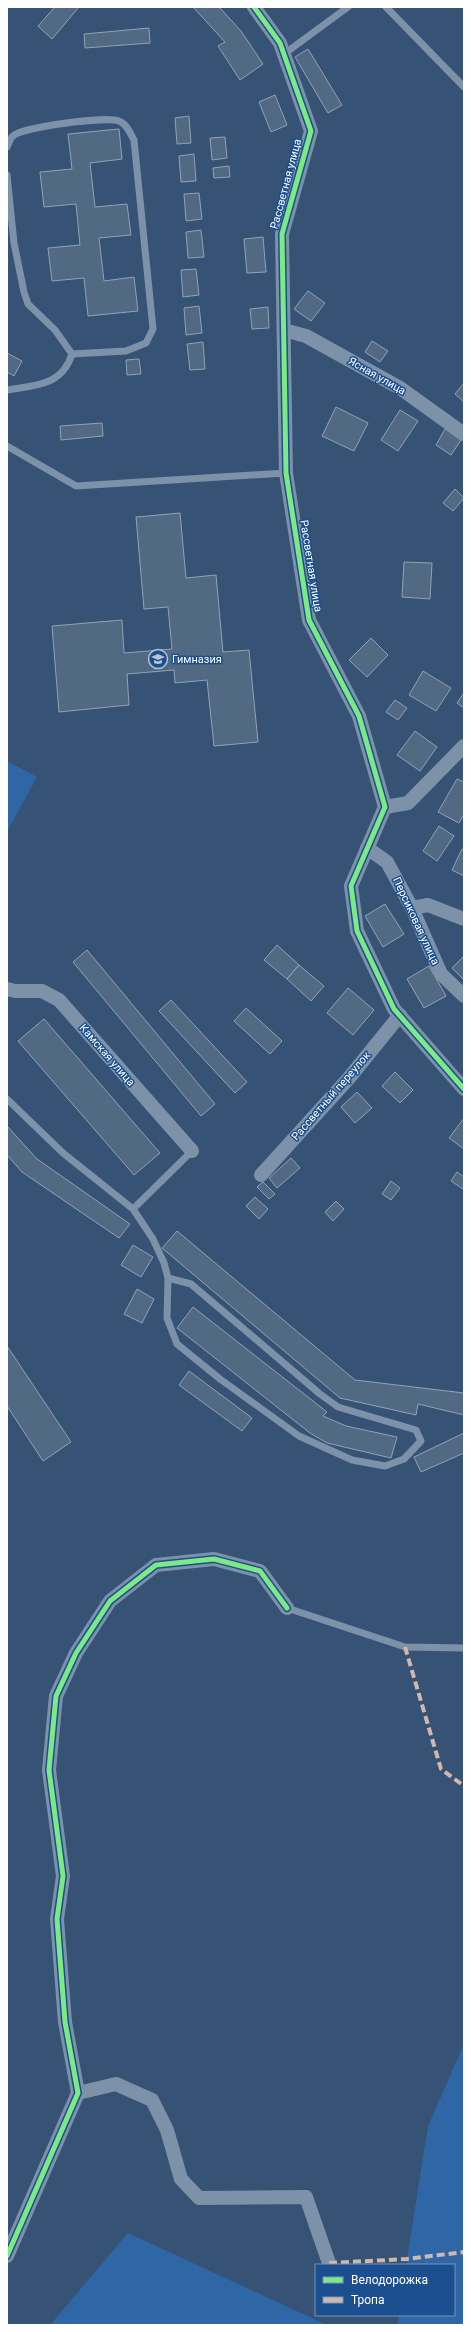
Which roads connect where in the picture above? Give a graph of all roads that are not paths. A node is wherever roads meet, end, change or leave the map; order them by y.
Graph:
1 (254, 7) edge
2 (348, 7) edge
3 (386, 7) edge
4 (284, 54) junction
5 (464, 87) edge
6 (7, 147) edge
7 (7, 175) edge
8 (11, 243) edge
9 (284, 330) junction
10 (72, 354) junction
11 (7, 390) edge
12 (464, 434) edge
13 (7, 446) edge
14 (286, 473) junction
15 (464, 746) edge
16 (385, 806) junction
17 (367, 848) junction
18 (412, 908) junction
19 (464, 919) edge
20 (7, 989) edge
21 (464, 996) edge
22 (400, 1015) junction
23 (464, 1088) edge
24 (7, 1099) edge
25 (192, 1151) joint
26 (261, 1175) dead end
27 (133, 1210) junction
28 (168, 1278) junction
29 (287, 1608) joint
30 (464, 1648) edge
31 (78, 2093) junction
32 (7, 2256) edge
33 (329, 2263) dead end

1 - 4 street, Рассветная улица
2 - 4 lane
3 - 5 lane
4 - 9 street, Рассветная улица
6 - 10 lane
7 - 8 lane
8 - 10 lane
9 - 12 street, Ясная улица
9 - 14 street, Рассветная улица
10 - 11 lane
13 - 14 lane
14 - 16 street, Рассветная улица
15 - 16 street
16 - 17 street
17 - 18 street, Персиковая улица
17 - 22 street
18 - 19 street
18 - 21 street, Персиковая улица
20 - 25 street, Камская улица
22 - 23 street
22 - 26 street, Рассветный переулок
24 - 27 lane
25 - 27 lane
27 - 28 lane
28 - 28 lane
29 - 30 lane
29 - 31 street
31 - 32 street
31 - 33 street

